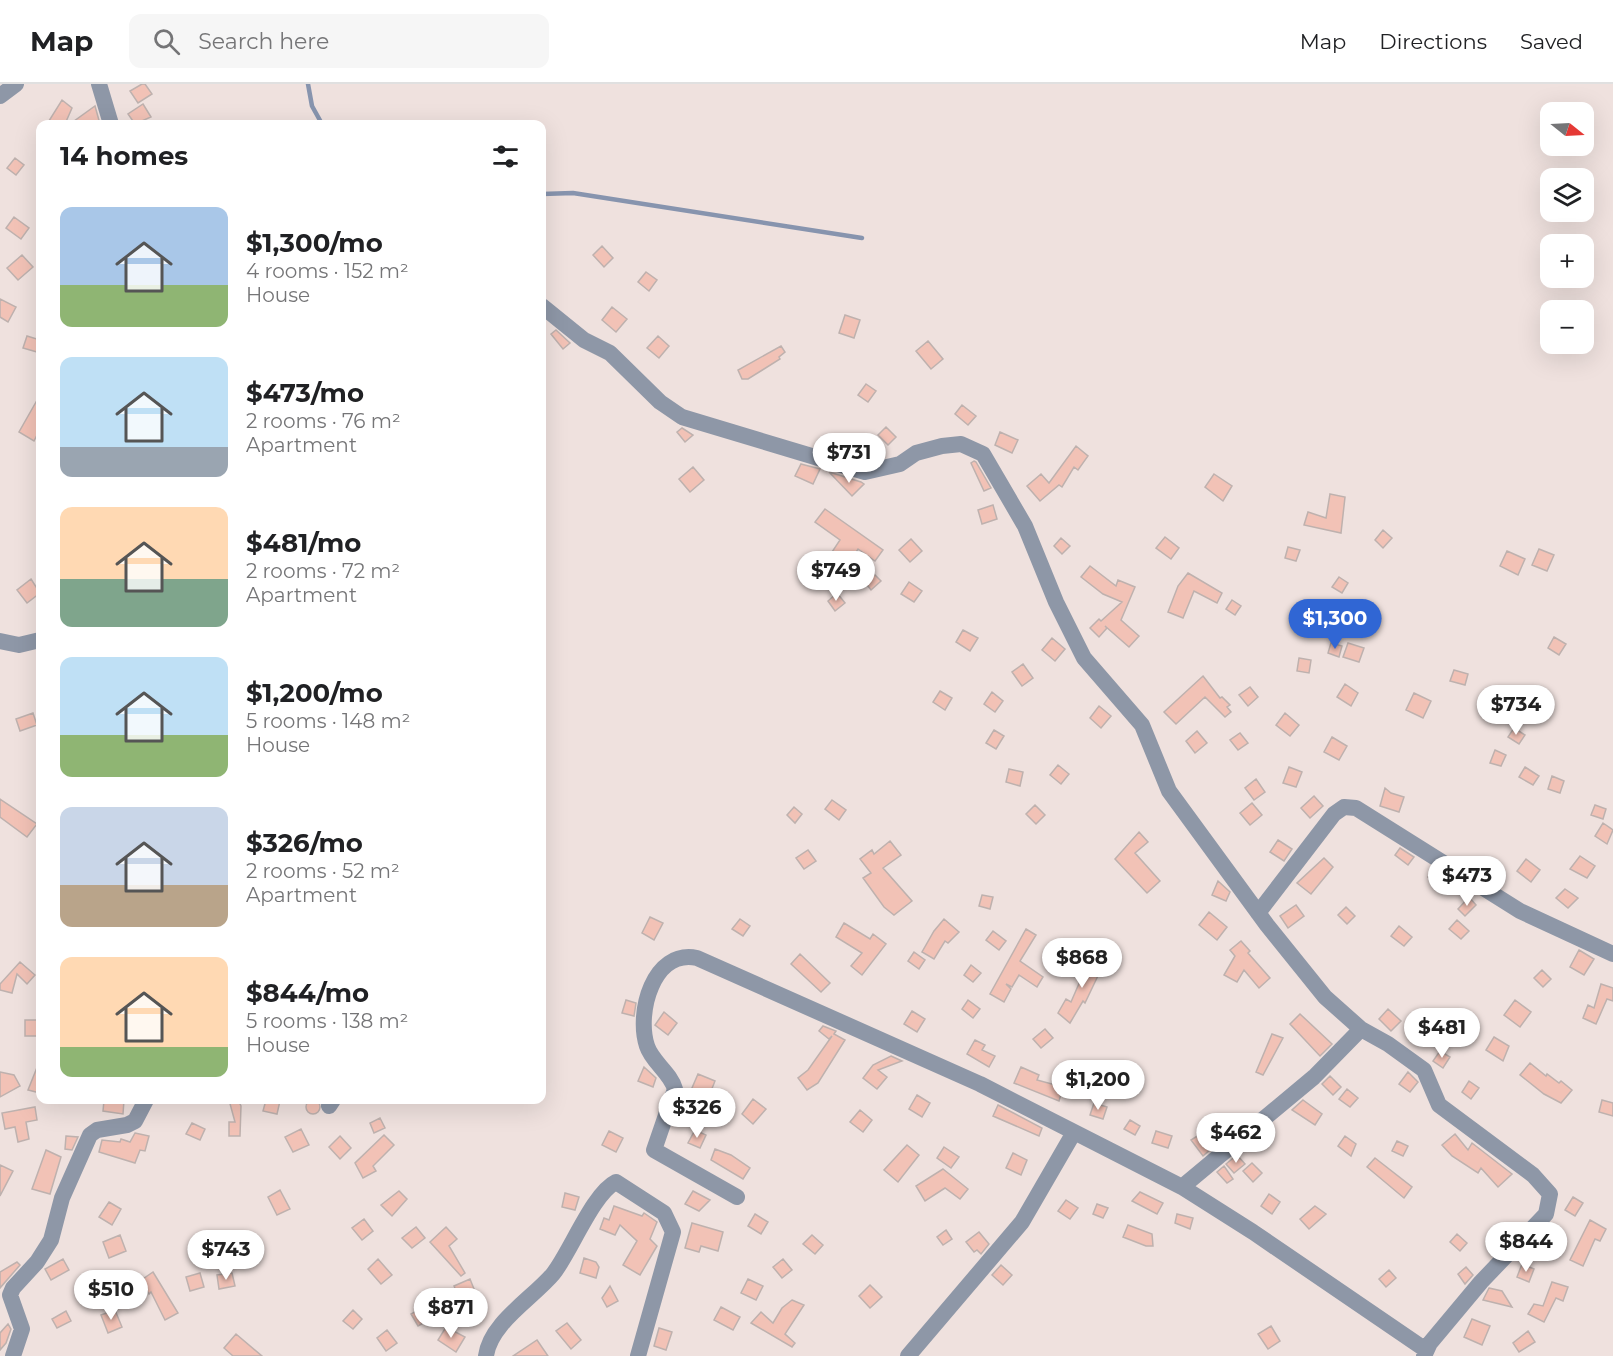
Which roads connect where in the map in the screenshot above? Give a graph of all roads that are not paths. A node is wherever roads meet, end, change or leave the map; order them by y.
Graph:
1 (16, 84) edge
2 (99, 84) edge
3 (0, 96) edge
4 (110, 120) edge
5 (546, 309) edge
6 (0, 641) edge
7 (36, 641) edge
8 (1258, 913) junction
9 (1613, 954) edge
10 (1361, 1029) junction
11 (144, 1104) edge
12 (1073, 1134) junction
13 (1182, 1187) junction
14 (737, 1197) dead end
15 (1425, 1353) edge
16 (13, 1356) edge
17 (486, 1356) edge
18 (638, 1356) edge
19 (908, 1356) edge

1 - 3 street
2 - 4 street
5 - 8 street
6 - 7 street
8 - 9 street
8 - 10 street
10 - 13 street
10 - 15 street
11 - 16 street
12 - 13 street
12 - 14 street
12 - 19 street
13 - 15 street
17 - 18 street

